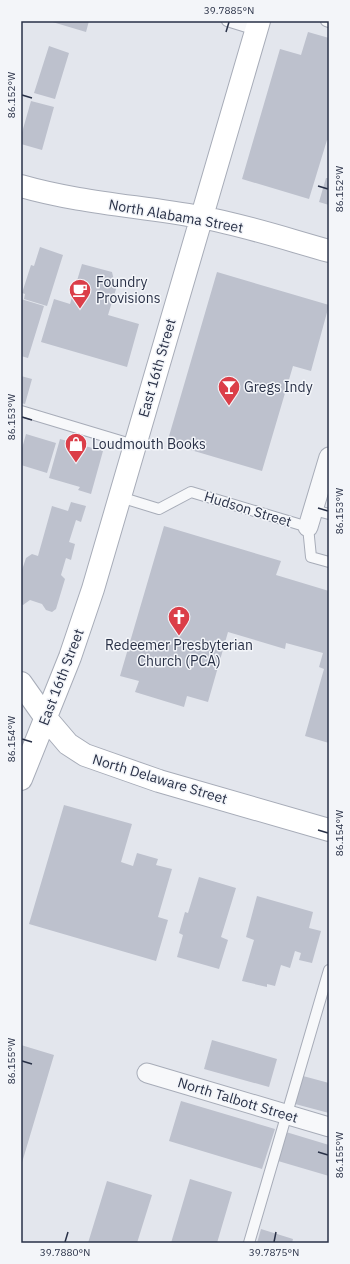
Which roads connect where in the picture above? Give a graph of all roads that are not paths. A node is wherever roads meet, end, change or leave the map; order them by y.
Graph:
1 (227, 21) edge
2 (326, 21) edge
3 (329, 22) edge
4 (257, 25) edge
5 (21, 186) edge
6 (200, 217) junction
7 (329, 251) edge
8 (21, 411) edge
9 (134, 445) junction
10 (329, 457) edge
11 (120, 497) junction
12 (317, 517) edge
13 (329, 562) edge
14 (21, 683) edge
15 (45, 717) junction
16 (21, 779) edge
17 (329, 830) edge
18 (329, 970) edge
19 (147, 1073) dead end
20 (288, 1115) junction
21 (329, 1127) edge
22 (249, 1243) edge

1 - 4 lane
2 - 3 lane
4 - 6 main road, East 16th Street
5 - 6 main road, North Alabama Street
6 - 7 main road, North Alabama Street
6 - 9 main road, East 16th Street
8 - 9 lane
9 - 11 main road, East 16th Street
10 - 12 street
11 - 12 lane, Hudson Street
11 - 15 main road, East 16th Street
12 - 13 lane, Hudson Street
14 - 15 main road, North Delaware Street
15 - 16 main road, East 16th Street
15 - 17 main road, North Delaware Street
18 - 20 lane
19 - 20 street, North Talbott Street
20 - 21 street, North Talbott Street
20 - 22 lane

